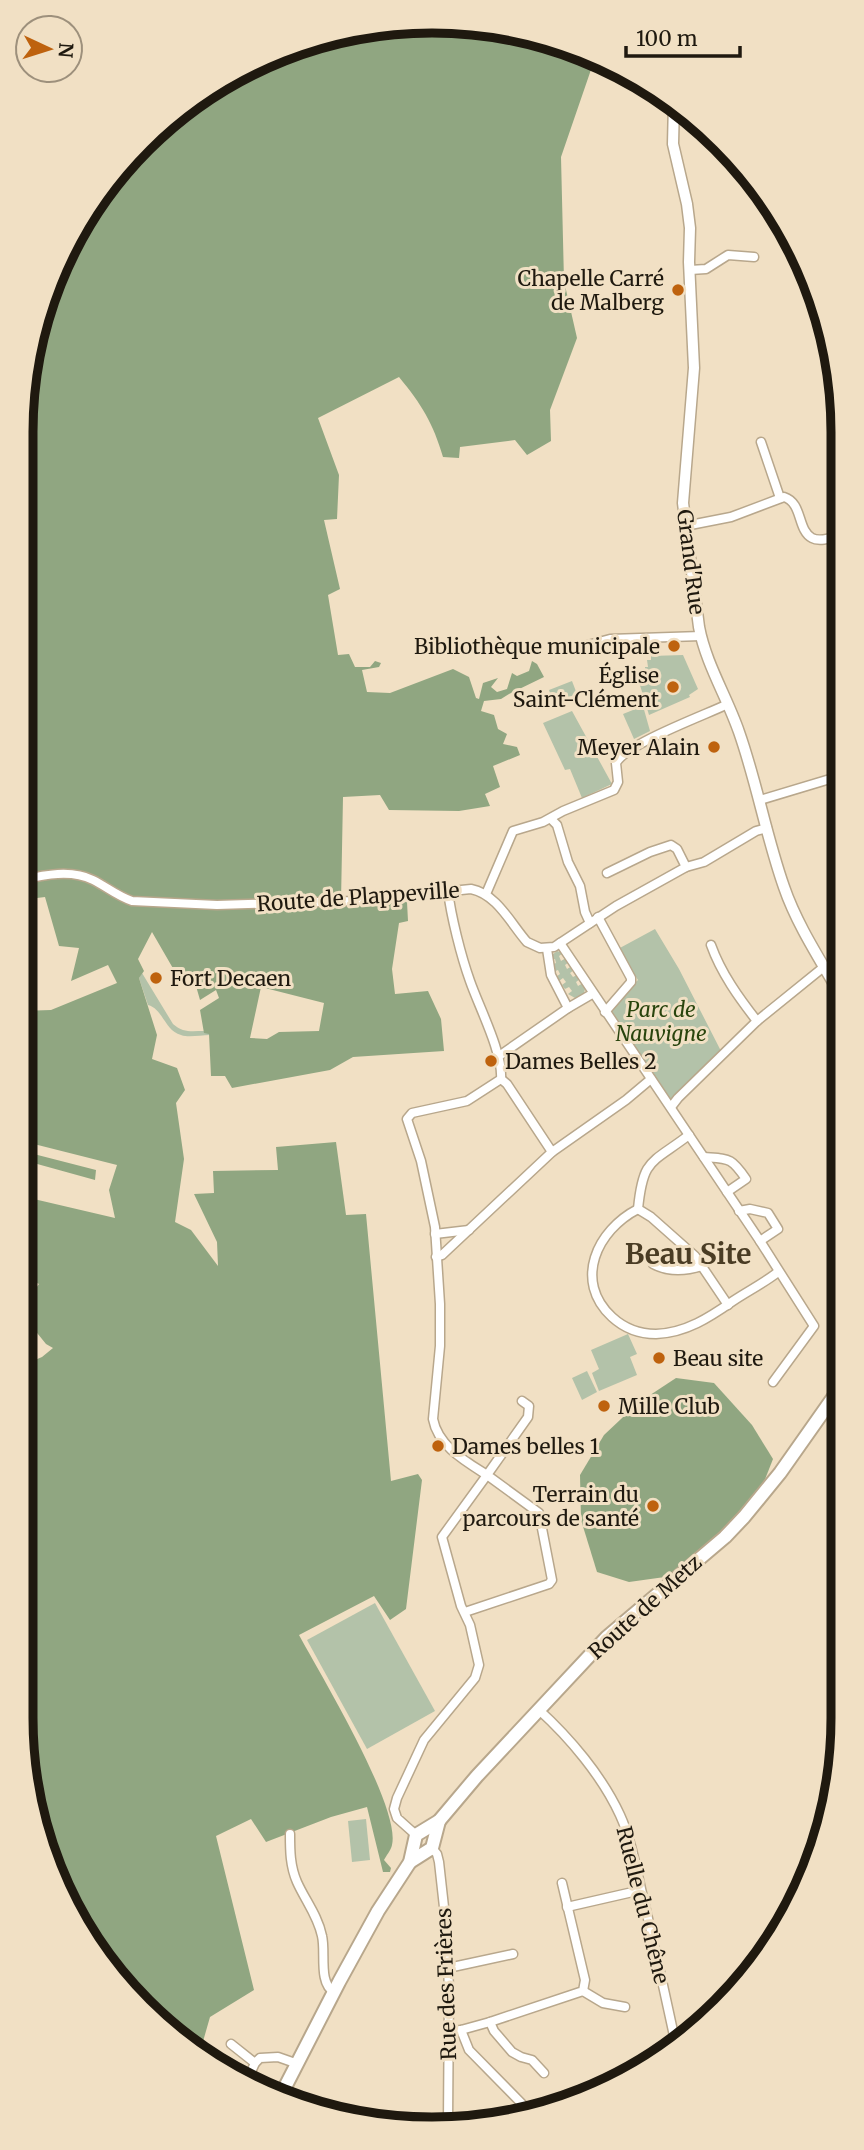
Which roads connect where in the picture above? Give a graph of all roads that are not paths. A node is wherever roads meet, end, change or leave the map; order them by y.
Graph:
1 (674, 115) edge
2 (754, 257) dead end
3 (690, 270) junction
4 (761, 442) dead end
5 (780, 498) junction
6 (685, 526) junction
7 (831, 537) edge
8 (700, 632) junction
9 (573, 649) dead end
10 (728, 704) junction
11 (831, 779) edge
12 (760, 800) junction
13 (551, 819) junction
14 (767, 828) junction
15 (686, 867) junction
16 (607, 873) dead end
17 (33, 878) edge
18 (448, 891) junction
19 (486, 894) junction
20 (598, 917) junction
21 (590, 923) junction
22 (560, 943) junction
23 (711, 945) dead end
24 (547, 949) junction
25 (824, 966) junction
26 (831, 978) edge
27 (592, 994) junction
28 (568, 1008) junction
29 (605, 1012) junction
30 (757, 1021) junction
31 (499, 1056) junction
32 (501, 1079) junction
33 (651, 1079) junction
34 (671, 1107) junction
35 (689, 1135) junction
36 (552, 1152) junction
37 (704, 1157) junction
38 (727, 1192) junction
39 (638, 1209) junction
40 (739, 1211) junction
41 (469, 1230) junction
42 (435, 1234) junction
43 (760, 1241) junction
44 (436, 1256) junction
45 (653, 1264) dead end
46 (702, 1266) junction
47 (778, 1272) junction
48 (729, 1305) junction
49 (772, 1382) dead end
50 (522, 1401) dead end
51 (831, 1401) edge
52 (487, 1475) junction
53 (465, 1612) junction
54 (538, 1709) junction
55 (290, 1833) dead end
56 (424, 1842) junction
57 (562, 1883) dead end
58 (637, 1891) dead end
59 (567, 1908) junction
60 (513, 1954) dead end
61 (447, 1968) junction
62 (583, 1991) junction
63 (334, 1992) junction
64 (625, 2007) dead end
65 (490, 2022) junction
66 (461, 2030) junction
67 (449, 2031) junction
68 (674, 2035) edge
69 (231, 2044) dead end
70 (255, 2063) junction
71 (298, 2064) junction
72 (251, 2073) edge
73 (544, 2073) dead end
74 (285, 2088) edge
75 (524, 2106) edge
76 (448, 2116) edge

1 - 3 street, Grand'Rue
2 - 3 street
3 - 6 street, Grand'Rue
4 - 5 street
5 - 6 street
5 - 7 street
6 - 8 street, Grand'Rue
8 - 9 street
8 - 10 street, Grand'Rue
10 - 12 street, Grand'Rue
10 - 13 street
11 - 12 street
12 - 14 street, Grand'Rue
13 - 19 street
13 - 21 street
14 - 15 street
14 - 25 street, Grand'Rue
15 - 16 street
15 - 20 street
17 - 18 street, Route de Plappeville
18 - 19 street, Route de Plappeville
18 - 31 street
19 - 24 street, Route de Plappeville
20 - 21 street
20 - 29 street
21 - 22 street
22 - 24 street
22 - 27 street
23 - 30 street
24 - 28 street
25 - 26 street, Grand'Rue
25 - 30 street
27 - 28 street
27 - 29 street
28 - 31 street
29 - 33 street
30 - 34 street
31 - 32 street
32 - 36 street
32 - 42 street
33 - 34 street
33 - 36 street
34 - 35 street
35 - 37 street
35 - 39 street
36 - 41 street
37 - 38 street
37 - 38 street
38 - 40 street
39 - 46 street
39 - 48 street
40 - 43 street
40 - 43 street
41 - 42 street
41 - 44 street
42 - 44 street
43 - 47 street
44 - 52 street
45 - 46 street
46 - 48 street
47 - 48 street
47 - 49 street
50 - 52 street
51 - 54 main road, Route de Metz
52 - 53 street
52 - 53 street
53 - 56 street
54 - 56 main road, Route de Metz
54 - 68 street, Ruelle du Chêne
55 - 63 street
56 - 61 street, Rue des Frières
56 - 63 main road
57 - 59 street
58 - 59 street
59 - 62 street
60 - 61 street
61 - 67 street, Rue des Frières
62 - 64 street
62 - 65 street
63 - 71 main road
65 - 66 street
65 - 73 street
66 - 67 street
66 - 75 street
67 - 76 street, Rue des Frières
69 - 70 street
70 - 71 street
70 - 72 street
71 - 74 main road

